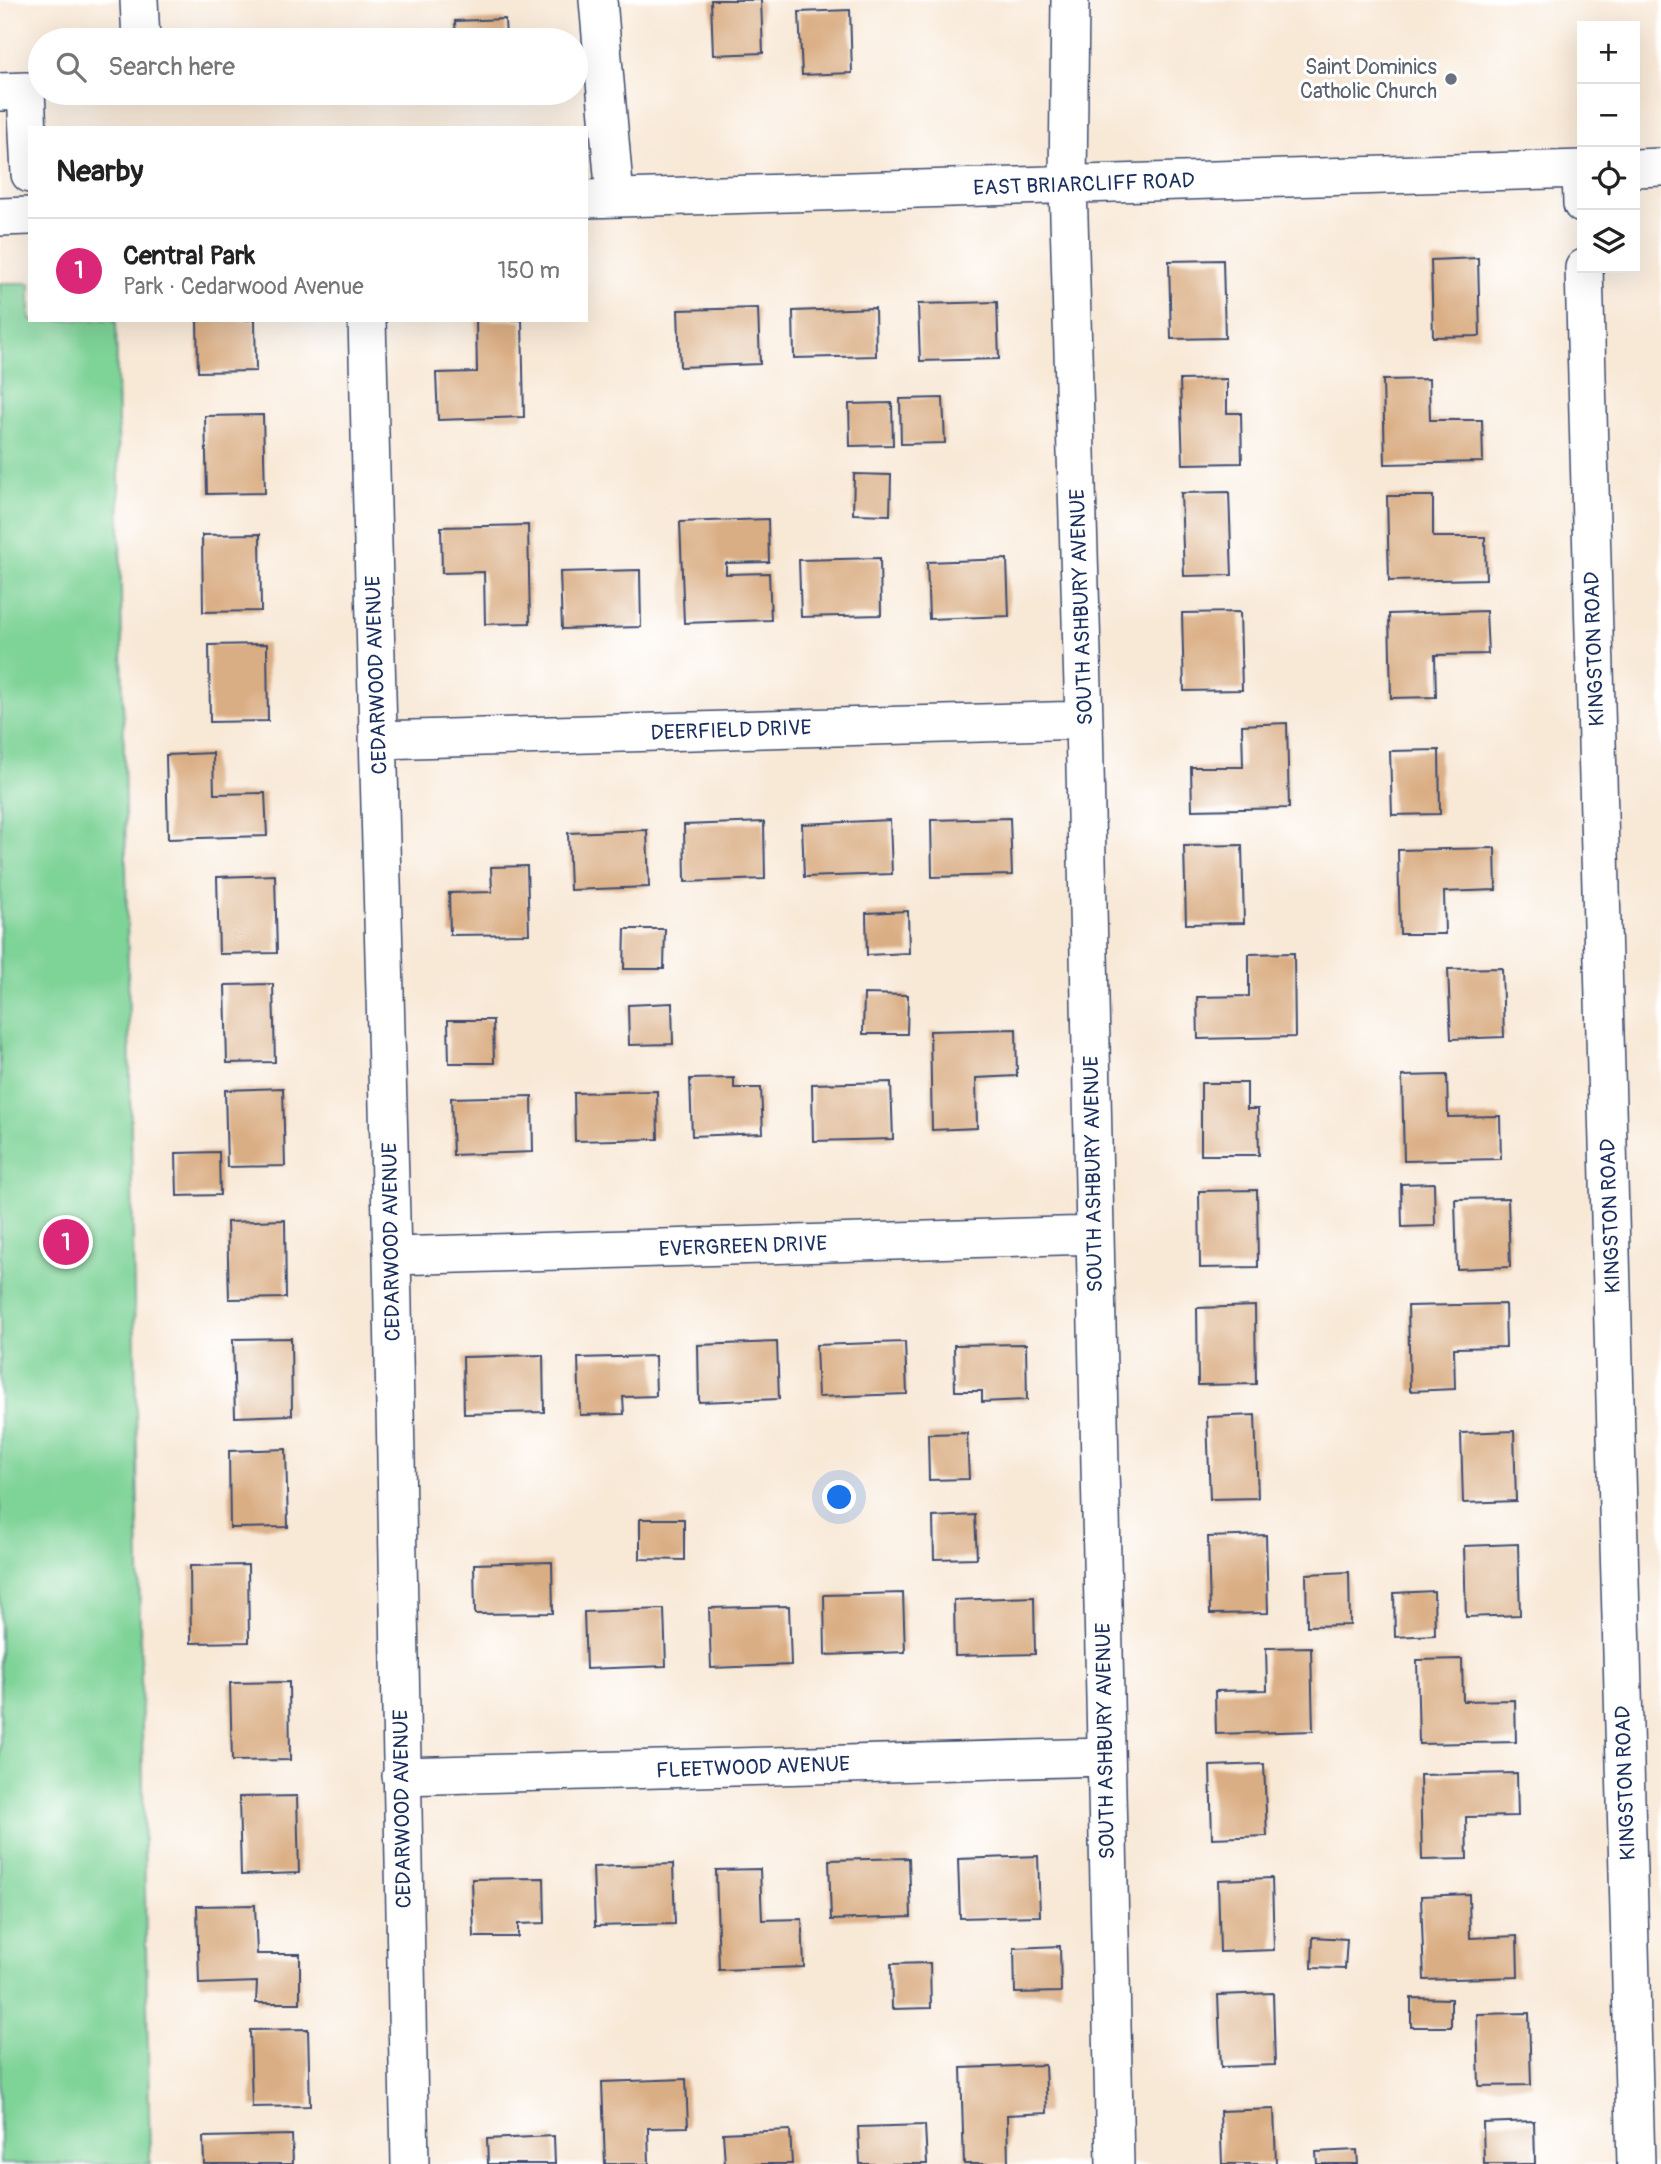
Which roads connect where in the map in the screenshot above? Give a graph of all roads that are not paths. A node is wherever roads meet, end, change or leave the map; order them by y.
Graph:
1 (139, 0) edge
2 (598, 0) edge
3 (1070, 0) edge
4 (140, 28) edge
5 (22, 91) edge
6 (28, 153) edge
7 (1661, 167) edge
8 (1640, 168) edge
9 (1577, 181) edge
10 (1068, 185) junction
11 (601, 199) edge
12 (28, 216) edge
13 (0, 217) edge
14 (1584, 273) edge
15 (367, 322) edge
16 (1084, 720) junction
17 (378, 740) junction
18 (1095, 1235) junction
19 (392, 1256) junction
20 (1105, 1757) junction
21 (401, 1776) junction
22 (410, 2164) edge
23 (1115, 2164) edge
24 (1636, 2164) edge

1 - 4 street
2 - 11 street
3 - 10 street, SOUTH ASHBURY AVENUE
5 - 6 street
7 - 8 street
9 - 10 street, EAST BRIARCLIFF ROAD
10 - 11 street, EAST BRIARCLIFF ROAD
10 - 16 street, SOUTH ASHBURY AVENUE
12 - 13 street
14 - 24 street, KINGSTON ROAD
15 - 17 street, CEDARWOOD AVENUE
16 - 17 street, DEERFIELD DRIVE
16 - 18 street, SOUTH ASHBURY AVENUE
17 - 19 street, CEDARWOOD AVENUE
18 - 19 street, EVERGREEN DRIVE
18 - 20 street, SOUTH ASHBURY AVENUE
19 - 21 street, CEDARWOOD AVENUE
20 - 21 street, FLEETWOOD AVENUE
20 - 23 street, SOUTH ASHBURY AVENUE
21 - 22 street, CEDARWOOD AVENUE

